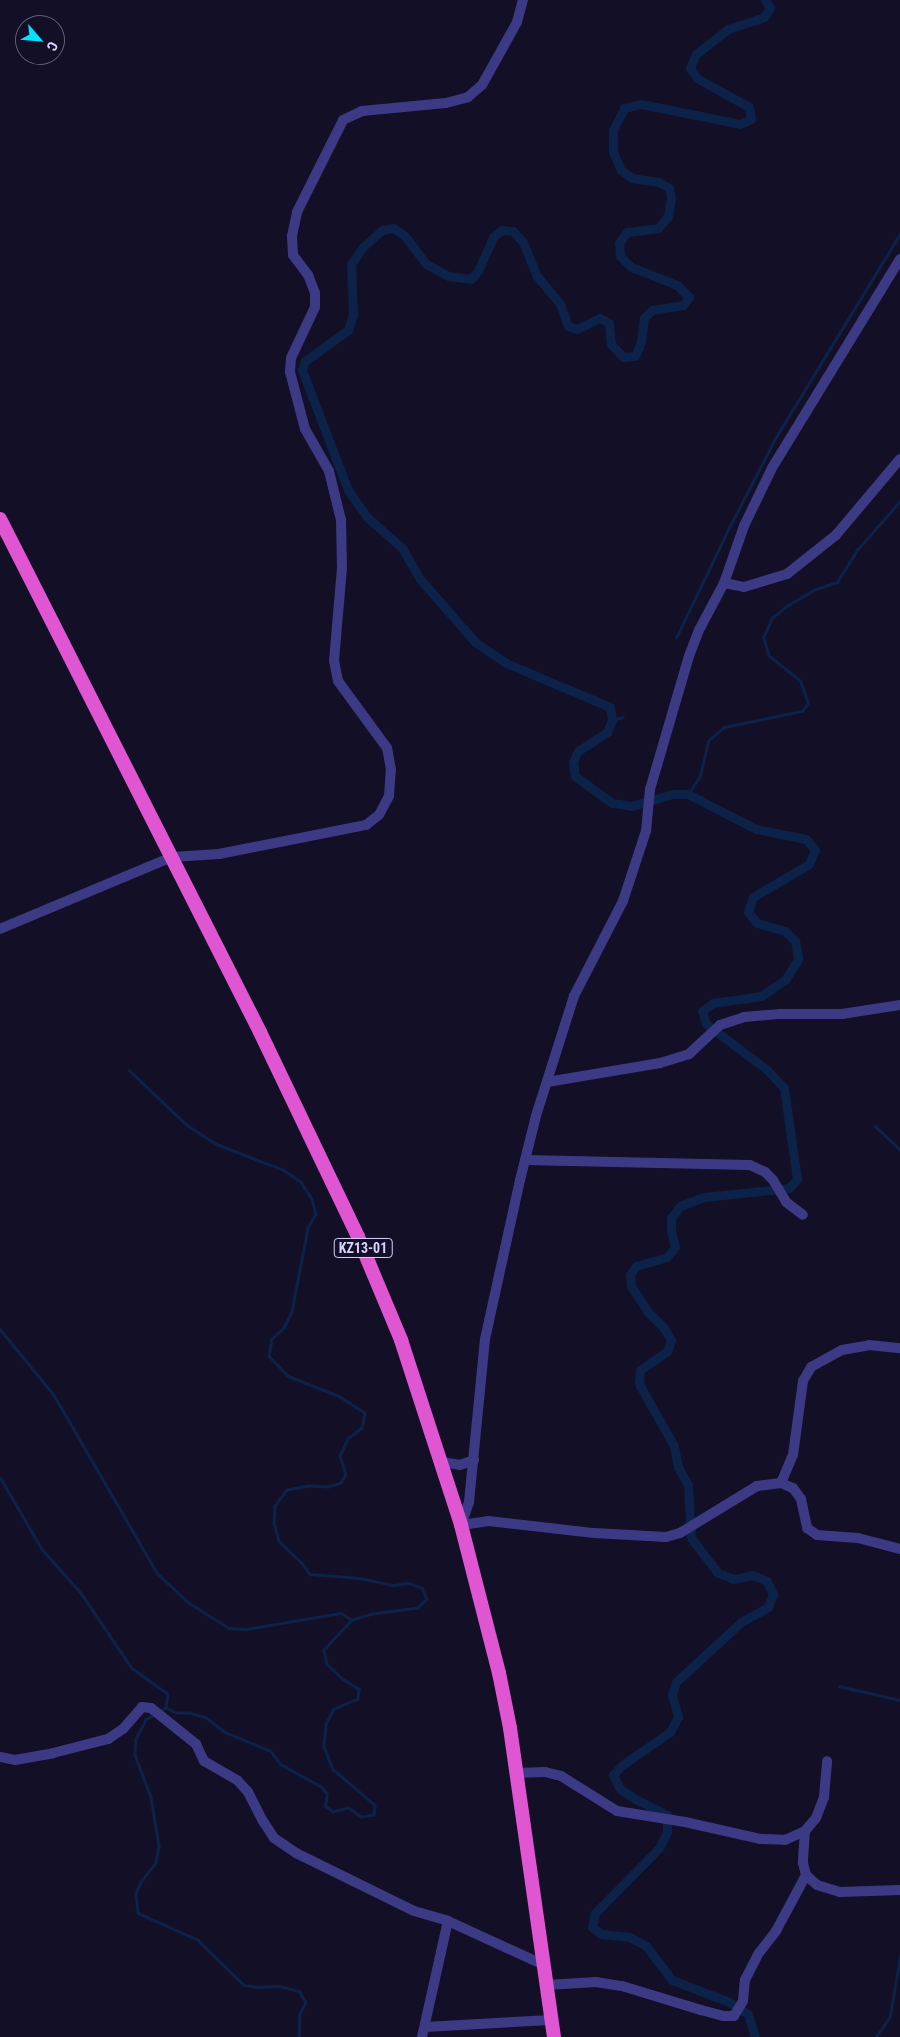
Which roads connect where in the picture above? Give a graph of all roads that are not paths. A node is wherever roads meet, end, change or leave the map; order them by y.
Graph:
1 (523, 0) edge
2 (900, 259) edge
3 (900, 459) edge
4 (0, 519) edge
5 (5, 536) edge
6 (724, 583) junction
7 (172, 856) junction
8 (0, 929) edge
9 (900, 1004) edge
10 (547, 1082) junction
11 (525, 1160) junction
12 (803, 1215) dead end
13 (900, 1348) edge
14 (474, 1460) junction
15 (442, 1462) junction
16 (781, 1483) junction
17 (461, 1525) junction
18 (900, 1549) edge
19 (0, 1757) edge
20 (827, 1761) dead end
21 (516, 1773) junction
22 (805, 1831) junction
23 (806, 1875) junction
24 (900, 1890) edge
25 (448, 1921) junction
26 (544, 1965) junction
27 (546, 1985) junction
28 (551, 2020) junction
29 (423, 2032) edge
30 (554, 2037) edge

1 - 7 street
2 - 6 street
3 - 6 street
4 - 5 highway, KZ13-01
5 - 7 highway, KZ13-01
6 - 10 street
7 - 8 street
7 - 15 highway, KZ13-01
9 - 10 street
10 - 11 street
11 - 12 street
11 - 14 street
13 - 16 street
14 - 15 street
14 - 17 street
15 - 17 highway, KZ13-01
16 - 17 street
16 - 18 street
17 - 21 highway, KZ13-01
19 - 25 street
20 - 22 street
21 - 22 street
21 - 26 highway, KZ13-01
22 - 23 street
23 - 24 street
23 - 27 street
25 - 26 street
25 - 29 street
26 - 27 highway, KZ13-01
27 - 28 highway, KZ13-01
28 - 29 street
28 - 30 highway, KZ13-01

